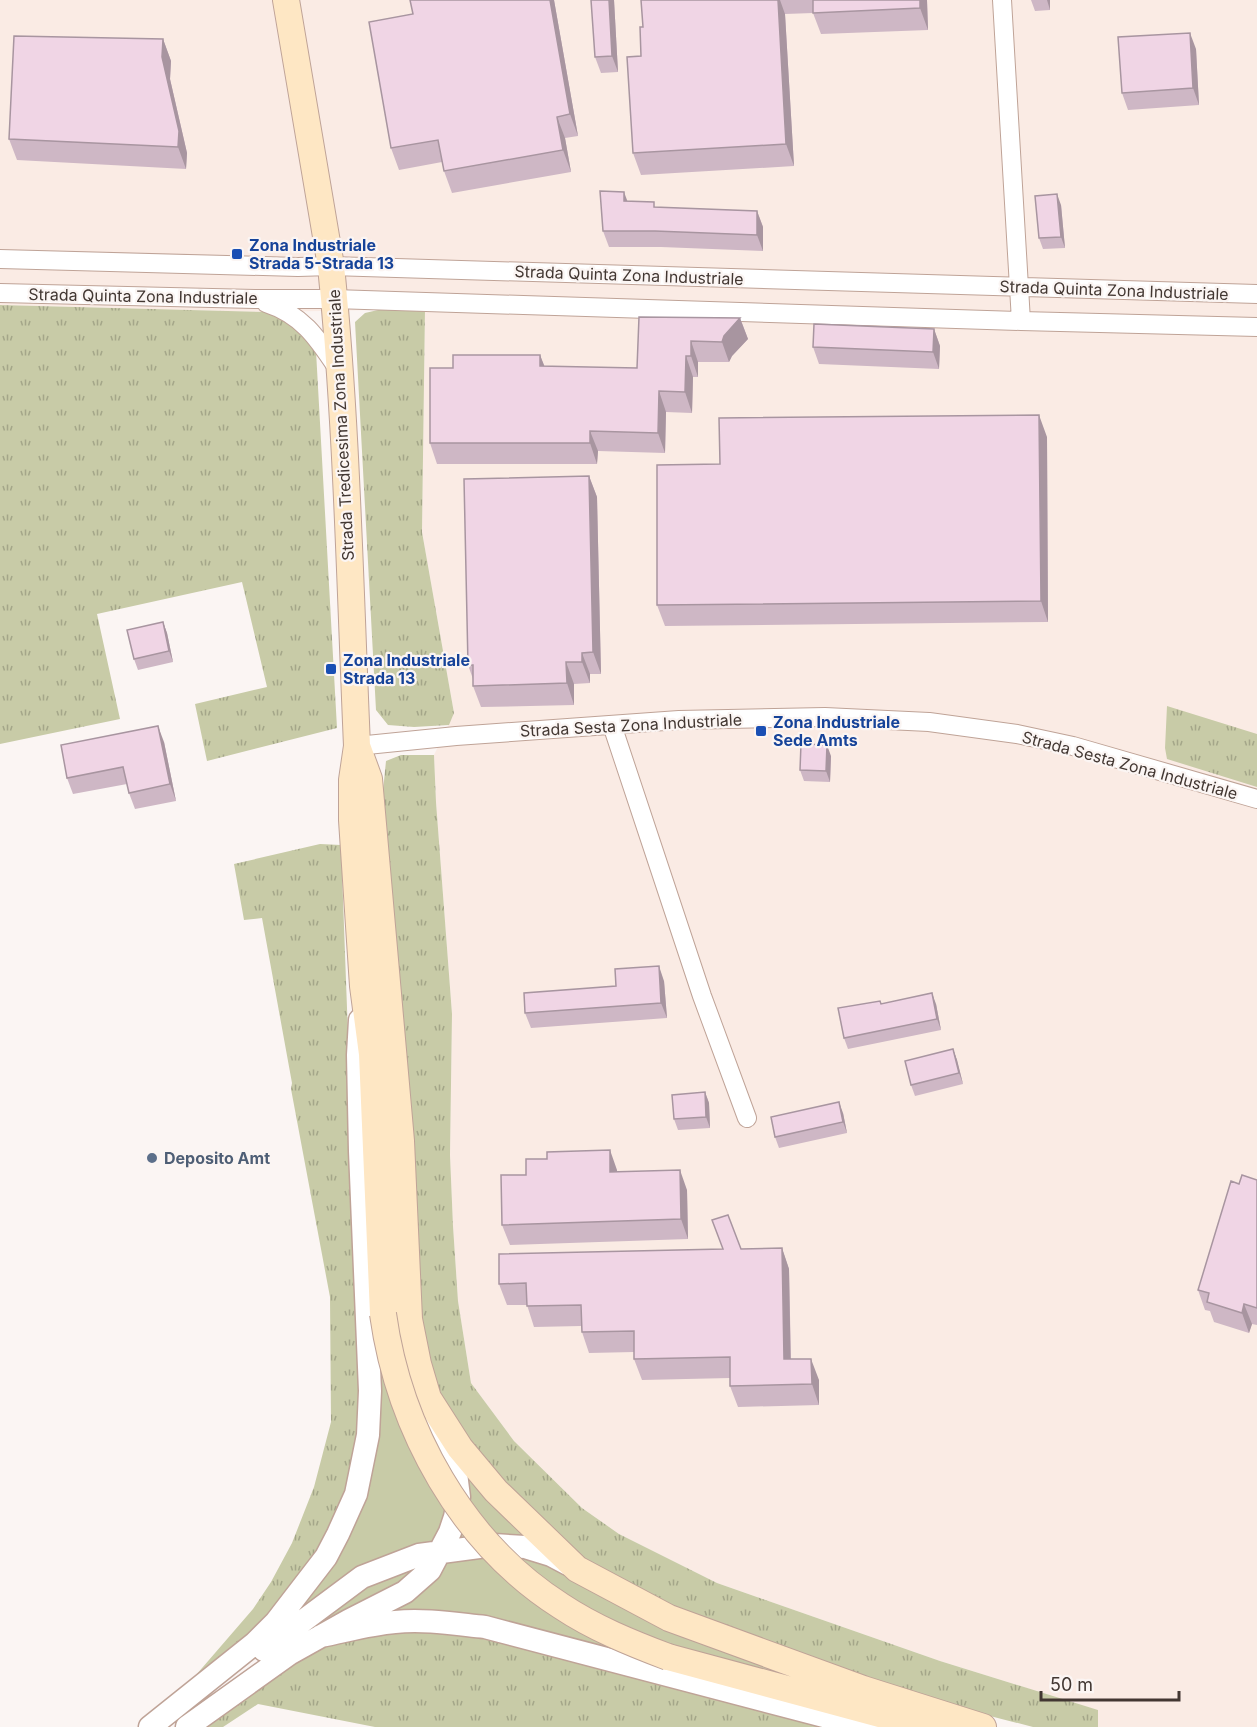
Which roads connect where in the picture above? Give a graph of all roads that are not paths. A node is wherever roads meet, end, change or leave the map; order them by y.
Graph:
1 (286, 0) edge
2 (1002, 0) edge
3 (0, 259) edge
4 (331, 266) junction
5 (1019, 288) junction
6 (1146, 291) junction
7 (0, 293) edge
8 (1257, 294) edge
9 (255, 299) junction
10 (334, 299) junction
11 (1021, 321) junction
12 (1146, 324) junction
13 (1257, 327) edge
14 (339, 370) junction
15 (612, 725) junction
16 (357, 746) junction
17 (1257, 799) edge
18 (363, 986) junction
19 (747, 1118) dead end
20 (428, 1398) junction
21 (441, 1551) junction
22 (577, 1569) junction
23 (321, 1636) junction
24 (150, 1727) edge
25 (156, 1727) edge
26 (187, 1727) edge
27 (873, 1727) edge
28 (928, 1727) edge
29 (983, 1727) edge

1 - 4 main road, Strada Tredicesima Zona Industriale
2 - 5 street
3 - 4 street, Strada Quinta Zona Industriale
4 - 5 street, Strada Quinta Zona Industriale
4 - 10 main road, Strada Tredicesima Zona Industriale
5 - 6 street, Strada Quinta Zona Industriale
5 - 11 street
6 - 8 street, Strada Quinta Zona Industriale
6 - 12 street
7 - 9 street, Strada Quinta Zona Industriale
9 - 10 street, Strada Quinta Zona Industriale
9 - 14 street
10 - 11 street, Strada Quinta Zona Industriale
10 - 14 main road, Strada Tredicesima Zona Industriale
11 - 12 street, Strada Quinta Zona Industriale
12 - 13 street, Strada Quinta Zona Industriale
14 - 16 main road, Strada Tredicesima Zona Industriale
15 - 16 street, Strada Sesta Zona Industriale
15 - 17 street, Strada Sesta Zona Industriale
15 - 19 street
16 - 18 main road
16 - 20 main road
18 - 24 street
18 - 28 main road, bridge
20 - 21 street
20 - 22 main road
21 - 22 street
21 - 23 street
21 - 25 street
22 - 29 main road
23 - 26 street
23 - 27 street

